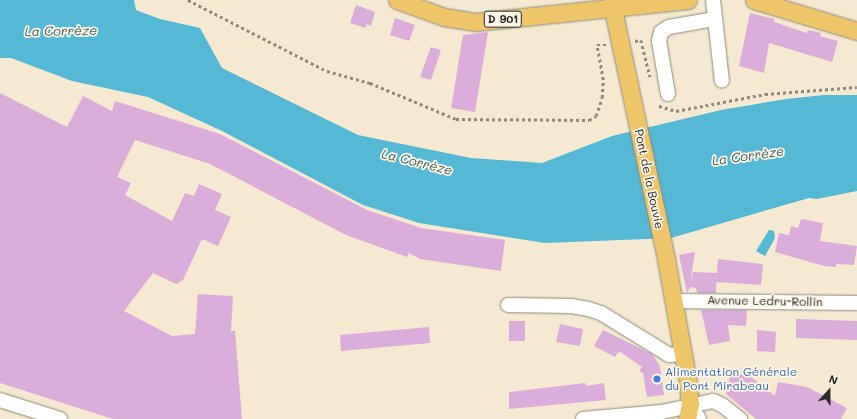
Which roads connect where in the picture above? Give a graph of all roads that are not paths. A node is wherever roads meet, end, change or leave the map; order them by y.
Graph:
1 (397, 0) edge
2 (688, 0) edge
3 (714, 0) edge
4 (754, 0) edge
5 (611, 4) edge
6 (715, 19) junction
7 (857, 31) edge
8 (722, 80) dead end
9 (668, 94) dead end
10 (673, 301) junction
11 (857, 304) edge
12 (508, 305) dead end
13 (683, 354) junction
14 (0, 400) edge
15 (689, 412) edge
16 (60, 419) edge
17 (584, 419) edge
18 (699, 419) edge
19 (740, 419) edge

1 - 5 main road, D 901
2 - 5 main road, D 901
3 - 6 street
4 - 7 main road
5 - 10 main road, Pont de la Bouvie
6 - 8 street
6 - 9 street
10 - 11 street, Avenue Ledru-Rollin
10 - 13 main road, Pont de la Bouvie
12 - 13 street
13 - 15 main road, Pont de la Bouvie
14 - 16 street
15 - 17 street
15 - 18 street
15 - 19 street

